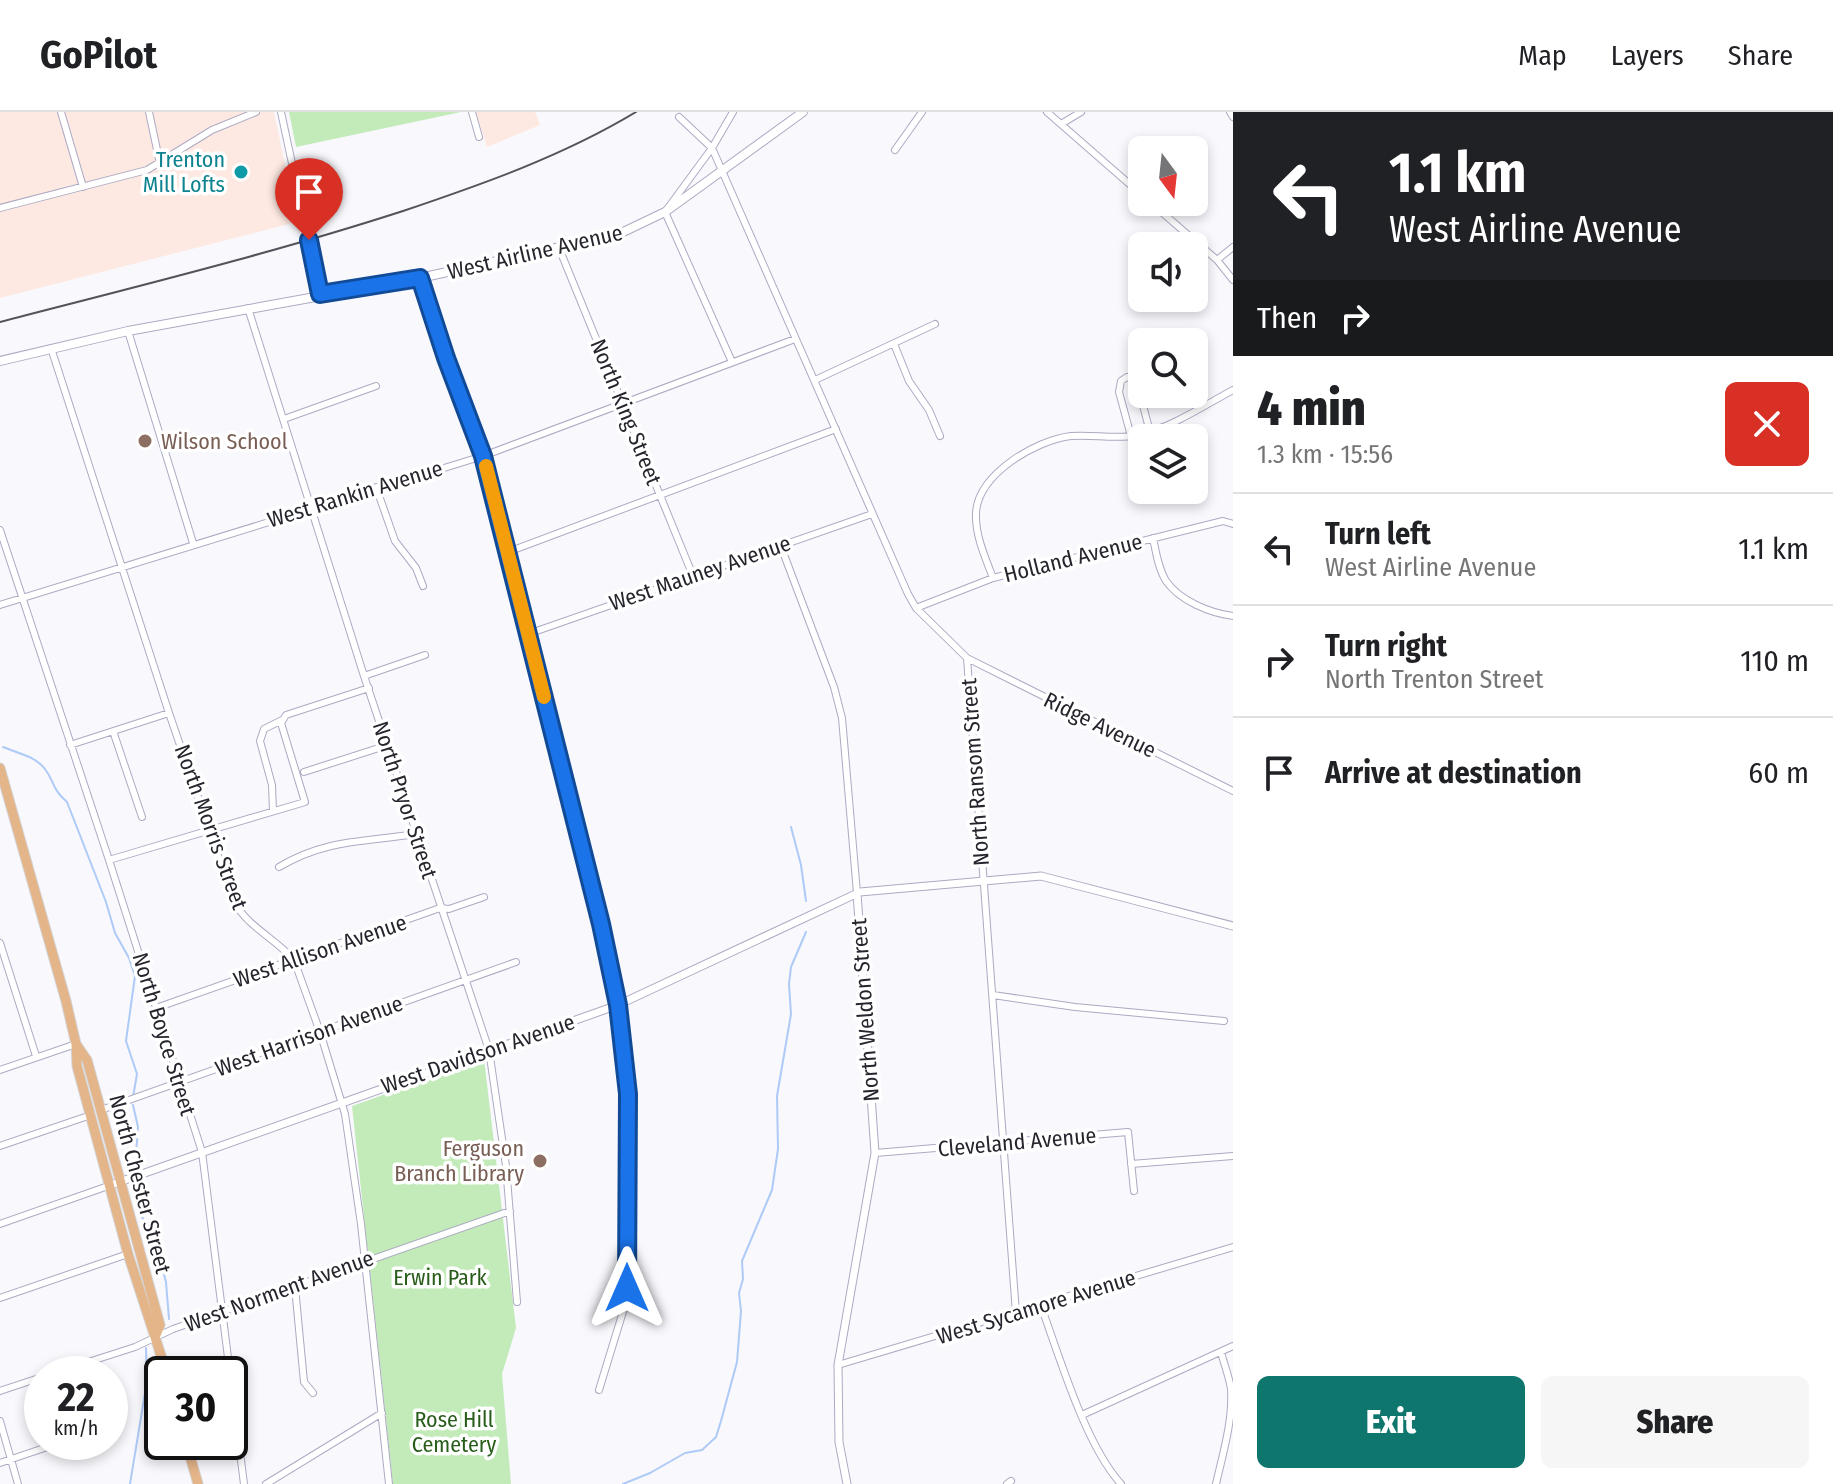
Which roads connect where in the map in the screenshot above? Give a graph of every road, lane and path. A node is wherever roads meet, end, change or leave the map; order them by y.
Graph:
1 (61, 112) edge
2 (149, 112) edge
3 (256, 112) edge
4 (281, 112) edge
5 (472, 112) edge
6 (733, 112) edge
7 (803, 112) edge
8 (922, 112) edge
9 (1047, 112) edge
10 (1081, 112) edge
11 (679, 117) dead end
12 (1061, 124) junction
13 (479, 137) dead end
14 (712, 148) junction
15 (895, 150) dead end
16 (160, 164) junction
17 (722, 171) junction
18 (1128, 183) edge
19 (83, 187) junction
20 (0, 208) edge
21 (665, 212) junction
22 (1166, 216) edge
23 (1233, 247) edge
24 (559, 248) junction
25 (1217, 260) junction
26 (420, 278) junction
27 (1233, 280) edge
28 (320, 294) junction
29 (248, 308) junction
30 (935, 324) dead end
31 (128, 331) junction
32 (795, 339) junction
33 (894, 344) junction
34 (51, 348) junction
35 (0, 361) edge
36 (732, 362) junction
37 (815, 380) junction
38 (376, 386) dead end
39 (1233, 390) edge
40 (623, 404) junction
41 (284, 419) junction
42 (1148, 424) edge
43 (1166, 424) edge
44 (1128, 425) edge
45 (836, 429) junction
46 (940, 436) dead end
47 (1128, 436) edge
48 (483, 456) junction
49 (376, 487) junction
50 (660, 495) junction
51 (310, 507) junction
52 (872, 514) junction
53 (1233, 524) edge
54 (0, 530) edge
55 (1153, 538) junction
56 (193, 543) junction
57 (780, 544) junction
58 (508, 552) junction
59 (121, 566) junction
60 (693, 576) junction
61 (993, 578) junction
62 (423, 586) dead end
63 (22, 597) junction
64 (0, 605) edge
65 (916, 608) junction
66 (1233, 616) edge
67 (528, 634) junction
68 (425, 655) dead end
69 (967, 658) junction
70 (364, 676) junction
71 (369, 688) junction
72 (169, 713) junction
73 (284, 717) junction
74 (113, 731) junction
75 (70, 745) junction
76 (388, 745) junction
77 (0, 768) edge
78 (304, 772) dead end
79 (1233, 791) edge
80 (273, 811) junction
81 (142, 817) dead end
82 (209, 829) junction
83 (416, 834) junction
84 (109, 860) junction
85 (279, 867) dead end
86 (983, 880) junction
87 (857, 893) junction
88 (484, 897) dead end
89 (440, 908) junction
90 (1233, 926) edge
91 (0, 943) edge
92 (294, 960) junction
93 (516, 962) dead end
94 (464, 980) junction
95 (993, 995) junction
96 (618, 1005) junction
97 (156, 1008) junction
98 (1224, 1021) dead end
99 (320, 1032) junction
100 (76, 1044) junction
101 (489, 1050) junction
102 (36, 1056) junction
103 (0, 1070) edge
104 (179, 1083) junction
105 (342, 1102) junction
106 (101, 1110) junction
107 (91, 1115) junction
108 (1003, 1143) junction
109 (0, 1146) edge
110 (202, 1152) junction
111 (875, 1153) junction
112 (1233, 1156) edge
113 (1131, 1164) junction
114 (115, 1183) junction
115 (1134, 1191) dead end
116 (510, 1211) junction
117 (0, 1224) edge
118 (1233, 1247) edge
119 (128, 1254) junction
120 (365, 1262) junction
121 (295, 1287) junction
122 (0, 1298) edge
123 (517, 1302) dead end
124 (1041, 1306) junction
125 (224, 1312) junction
126 (1016, 1313) junction
127 (156, 1335) junction
128 (1233, 1346) edge
129 (1221, 1352) junction
130 (107, 1356) edge
131 (162, 1356) edge
132 (838, 1365) junction
133 (24, 1383) edge
134 (599, 1390) dead end
135 (0, 1391) edge
136 (313, 1393) dead end
137 (382, 1413) junction
138 (1082, 1415) junction
139 (0, 1421) edge
140 (24, 1455) edge
141 (11, 1459) junction
142 (191, 1460) edge
143 (0, 1463) edge
144 (18, 1484) edge
145 (198, 1484) edge
146 (244, 1484) edge
147 (266, 1484) edge
148 (389, 1484) edge
149 (847, 1484) edge
150 (1121, 1484) edge
151 (1216, 1484) edge

1 - 19 street
2 - 16 street
3 - 16 street
4 - 28 street
5 - 13 street
6 - 14 street, West Airline Avenue
7 - 17 main road
8 - 15 street
9 - 12 street
10 - 12 street
11 - 14 street, North Ransom Street
12 - 18 street
14 - 17 street, North Ransom Street
14 - 21 street, West Airline Avenue
16 - 19 street
17 - 21 main road
17 - 32 street, North Ransom Street
19 - 20 street
21 - 24 main road, West Airline Avenue
21 - 36 street
22 - 25 street
23 - 25 street
24 - 26 main road, West Airline Avenue
24 - 40 street, North King Street
25 - 27 street
26 - 28 main road, West Airline Avenue
26 - 48 street
28 - 29 main road, West Airline Avenue
29 - 31 main road, West Airline Avenue
29 - 41 street, North Pryor Street
30 - 33 street
31 - 34 main road, West Airline Avenue
31 - 56 street
32 - 36 street, West Rankin Avenue
32 - 37 street, North Ransom Street
33 - 37 street
33 - 46 street
34 - 35 main road, West Airline Avenue
34 - 59 street, North Morris Street
36 - 40 street, West Rankin Avenue
37 - 45 street, North Ransom Street
38 - 41 street
39 - 43 street
40 - 48 street, West Rankin Avenue
40 - 50 street, North King Street
41 - 51 street, North Pryor Street
42 - 44 street
45 - 50 street
45 - 52 street, North Ransom Street
47 - 61 street
48 - 49 street, West Rankin Avenue
48 - 58 street
49 - 51 street, West Rankin Avenue
49 - 62 street
50 - 58 street
50 - 60 street, North King Street
51 - 56 street, West Rankin Avenue
51 - 70 street, North Pryor Street
52 - 57 street, West Mauney Avenue
52 - 65 street, North Ransom Street
53 - 55 street, Holland Avenue
54 - 63 street, North Boyce Street
55 - 61 street, Holland Avenue
55 - 66 street
56 - 59 street, West Rankin Avenue
57 - 60 street, West Mauney Avenue
57 - 87 street, North Weldon Street
58 - 67 street
59 - 63 street, West Rankin Avenue
59 - 72 street, North Morris Street
60 - 67 street, West Mauney Avenue
61 - 65 street, Holland Avenue
63 - 64 street, West Rankin Avenue
63 - 75 street, North Boyce Street
65 - 69 street, North Ransom Street
67 - 96 street
68 - 70 street
69 - 79 street, Ridge Avenue
69 - 86 street, North Ransom Street
70 - 71 street, North Pryor Street
71 - 73 street
71 - 76 street, North Pryor Street
72 - 74 street
72 - 82 street, North Morris Street
73 - 80 street
73 - 80 street
74 - 75 street
74 - 81 street
75 - 84 street, North Boyce Street
76 - 78 street
76 - 83 street, North Pryor Street
77 - 100 main road, North Chester Street
80 - 82 street
82 - 84 street
82 - 92 street, North Morris Street
83 - 85 street
83 - 89 street, North Pryor Street
84 - 97 street, North Boyce Street
86 - 87 street, West Davidson Avenue
86 - 90 street, West Davidson Avenue
86 - 95 street, North Ransom Street
87 - 96 street, West Davidson Avenue
87 - 111 street, North Weldon Street
88 - 89 street, West Allison Avenue
89 - 92 street, West Allison Avenue
89 - 94 street, North Pryor Street
91 - 102 street
92 - 97 street, West Allison Avenue
92 - 99 street, North Morris Street
93 - 94 street, West Harrison Avenue
94 - 99 street, West Harrison Avenue
94 - 101 street, North Pryor Street
95 - 98 street
95 - 108 street, North Ransom Street
96 - 101 street, West Davidson Avenue
96 - 134 street
97 - 104 street, North Boyce Street
99 - 104 street, West Harrison Avenue
99 - 105 street, North Morris Street
100 - 102 street
100 - 106 main road, North Chester Street
100 - 107 main road, North Chester Street
101 - 105 street, West Davidson Avenue
101 - 116 street, North Pryor Street
102 - 103 street
104 - 106 street, West Harrison Avenue
104 - 110 street, North Boyce Street
105 - 110 street, West Davidson Avenue
105 - 120 street, North Morris Street
106 - 114 main road, North Chester Street
107 - 109 street
107 - 114 main road, North Chester Street
108 - 111 street, Cleveland Avenue
108 - 113 street, Cleveland Avenue
108 - 126 street, North Ransom Street
110 - 114 street, West Davidson Avenue
110 - 125 street, North Boyce Street
111 - 132 street, North Weldon Street
112 - 113 street
113 - 115 street
114 - 117 street, West Davidson Avenue
114 - 119 main road, North Chester Street
114 - 127 main road, North Chester Street
116 - 120 street, West Norment Avenue
116 - 123 street, North Pryor Street
118 - 124 street, West Sycamore Avenue
119 - 122 street
119 - 127 main road, North Chester Street
120 - 121 street, West Norment Avenue
120 - 137 street, North Morris Street
121 - 125 street, West Norment Avenue
121 - 136 street
124 - 126 street, West Sycamore Avenue
124 - 138 street
125 - 127 street, West Norment Avenue
125 - 146 street, North Boyce Street
126 - 132 street, West Sycamore Avenue
127 - 130 street, West Norment Avenue
127 - 131 main road, North Chester Street
128 - 129 street
129 - 138 street
129 - 151 street
132 - 149 street, North Weldon Street
133 - 135 street
137 - 147 street
137 - 148 street, North Morris Street
138 - 150 street
139 - 141 street
140 - 141 street
141 - 143 street
141 - 144 street
142 - 145 main road

